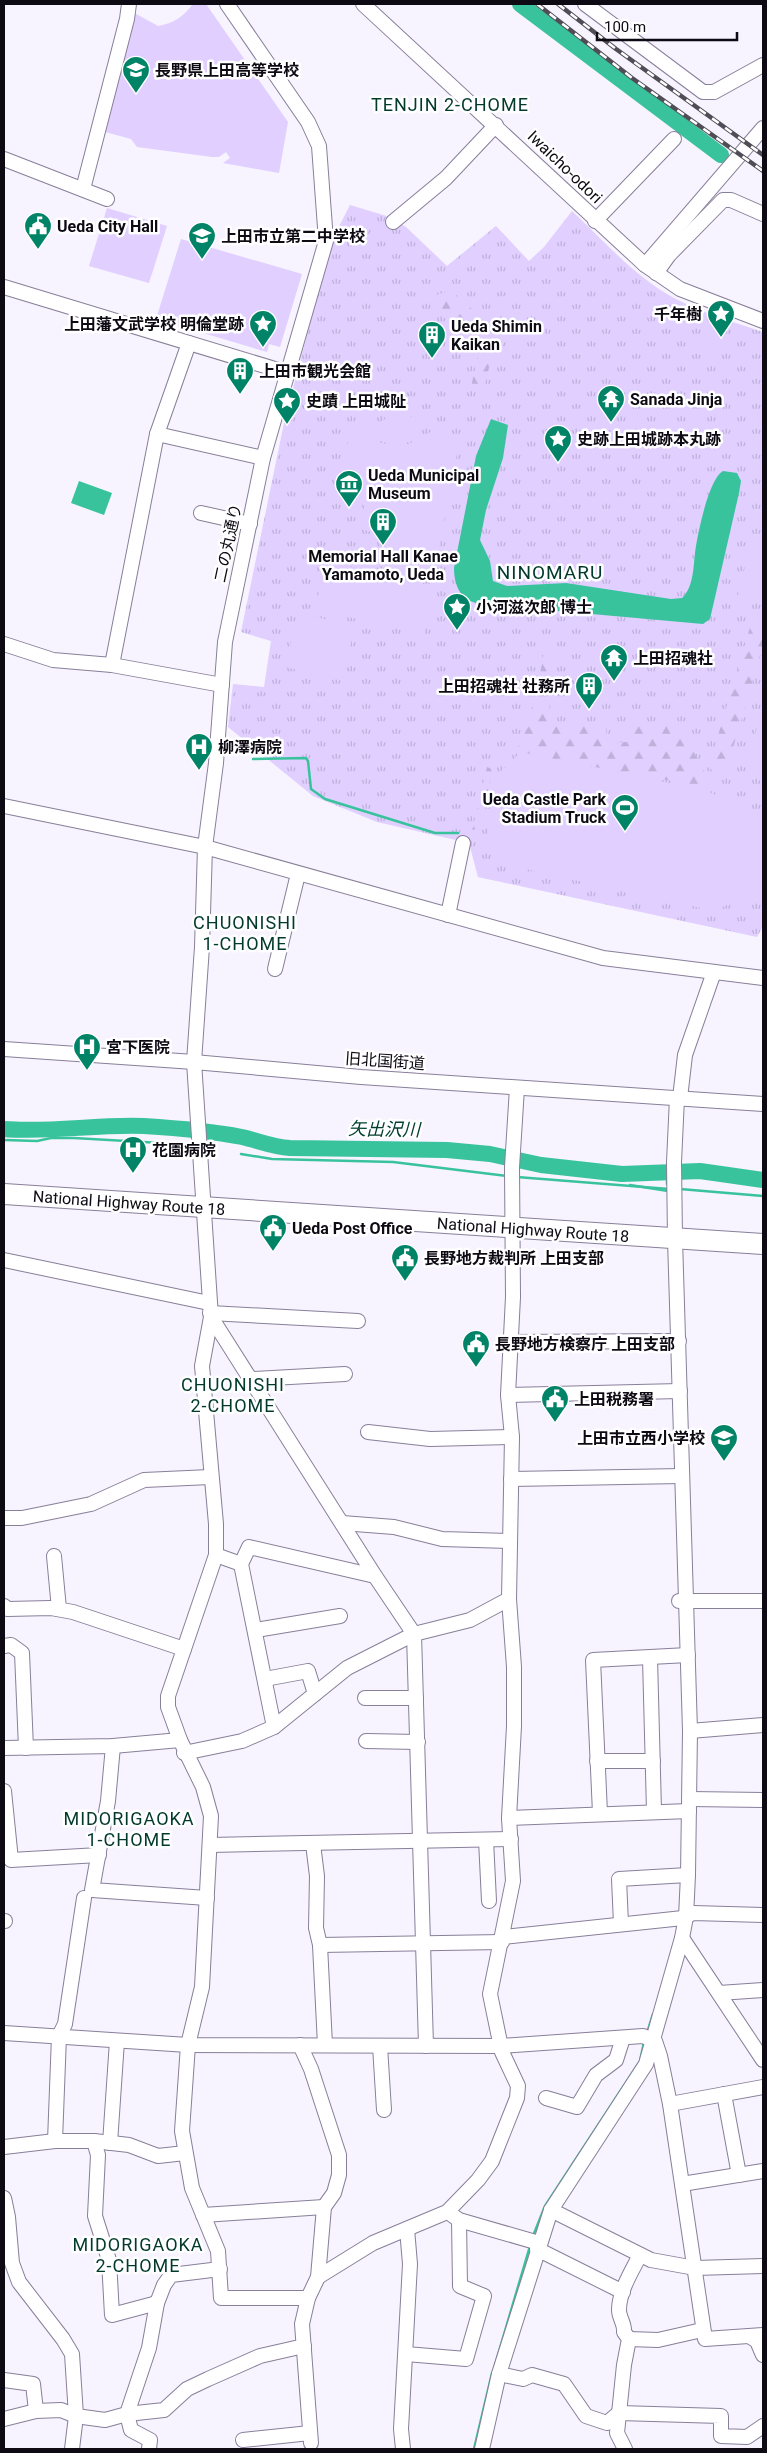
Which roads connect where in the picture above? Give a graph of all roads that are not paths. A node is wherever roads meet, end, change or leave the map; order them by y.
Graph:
1 (130, 4) edge
2 (227, 4) edge
3 (363, 4) edge
4 (585, 4) edge
5 (763, 65) edge
6 (496, 125) junction
7 (763, 128) edge
8 (674, 138) dead end
9 (4, 160) edge
10 (83, 189) junction
11 (106, 199) dead end
12 (763, 214) edge
13 (595, 221) junction
14 (392, 222) dead end
15 (650, 269) junction
16 (4, 287) edge
17 (763, 321) edge
18 (189, 343) junction
19 (288, 373) junction
20 (157, 434) junction
21 (263, 458) junction
22 (201, 513) dead end
23 (250, 524) junction
24 (4, 644) edge
25 (112, 665) junction
26 (222, 685) junction
27 (4, 806) edge
28 (463, 843) dead end
29 (205, 847) junction
30 (298, 874) junction
31 (448, 915) junction
32 (275, 969) dead end
33 (714, 972) junction
34 (763, 978) edge
35 (4, 1049) edge
36 (194, 1062) junction
37 (517, 1088) junction
38 (679, 1098) junction
39 (763, 1104) edge
40 (4, 1194) edge
41 (203, 1208) junction
42 (511, 1228) junction
43 (675, 1239) junction
44 (763, 1244) edge
45 (4, 1260) edge
46 (210, 1311) junction
47 (358, 1321) dead end
48 (679, 1341) junction
49 (510, 1342) junction
50 (345, 1374) dead end
51 (252, 1379) junction
52 (680, 1391) junction
53 (508, 1395) junction
54 (368, 1432) dead end
55 (512, 1437) junction
56 (682, 1476) junction
57 (210, 1477) junction
58 (510, 1479) junction
59 (4, 1518) edge
60 (342, 1523) junction
61 (509, 1541) junction
62 (216, 1555) junction
63 (54, 1556) dead end
64 (241, 1564) junction
65 (375, 1576) junction
66 (509, 1599) junction
67 (683, 1601) junction
68 (763, 1602) edge
69 (4, 1606) edge
70 (58, 1609) junction
71 (340, 1616) dead end
72 (256, 1630) junction
73 (414, 1634) junction
74 (4, 1646) edge
75 (184, 1649) junction
76 (688, 1655) junction
77 (650, 1658) junction
78 (265, 1679) junction
79 (315, 1694) junction
80 (365, 1698) dead end
81 (416, 1698) junction
82 (763, 1725) edge
83 (274, 1727) junction
84 (690, 1731) junction
85 (366, 1741) dead end
86 (418, 1742) junction
87 (113, 1746) junction
88 (182, 1746) junction
89 (4, 1748) edge
90 (26, 1748) junction
91 (653, 1761) junction
92 (597, 1762) junction
93 (4, 1790) edge
94 (763, 1800) edge
95 (690, 1805) junction
96 (654, 1811) junction
97 (600, 1813) junction
98 (509, 1818) junction
99 (511, 1839) junction
100 (486, 1840) junction
101 (421, 1841) junction
102 (312, 1844) junction
103 (210, 1845) junction
104 (99, 1856) junction
105 (688, 1875) junction
106 (84, 1898) dead end
107 (208, 1898) junction
108 (489, 1901) dead end
109 (763, 1914) edge
110 (686, 1917) junction
111 (622, 1924) junction
112 (682, 1938) junction
113 (502, 1939) junction
114 (424, 1943) junction
115 (320, 1945) junction
116 (763, 1990) edge
117 (719, 1993) junction
118 (4, 2033) edge
119 (58, 2036) junction
120 (623, 2038) junction
121 (117, 2041) junction
122 (655, 2041) junction
123 (188, 2045) junction
124 (300, 2045) junction
125 (325, 2045) junction
126 (380, 2046) junction
127 (426, 2046) junction
128 (501, 2046) junction
129 (763, 2060) edge
130 (763, 2087) edge
131 (724, 2094) junction
132 (546, 2098) dead end
133 (670, 2104) junction
134 (384, 2110) dead end
135 (55, 2141) junction
136 (94, 2141) junction
137 (110, 2143) junction
138 (4, 2147) edge
139 (185, 2153) junction
140 (763, 2171) edge
141 (739, 2175) junction
142 (682, 2184) junction
143 (4, 2198) edge
144 (551, 2203) junction
145 (324, 2207) junction
146 (447, 2212) junction
147 (203, 2215) junction
148 (459, 2220) junction
149 (407, 2229) junction
150 (535, 2244) junction
151 (640, 2254) junction
152 (763, 2266) edge
153 (695, 2268) junction
154 (220, 2270) junction
155 (318, 2278) junction
156 (623, 2292) junction
157 (308, 2298) junction
158 (158, 2303) junction
159 (702, 2330) junction
160 (749, 2336) junction
161 (763, 2336) edge
162 (629, 2339) junction
163 (304, 2346) junction
164 (406, 2354) junction
165 (763, 2354) edge
166 (499, 2374) junction
167 (4, 2380) edge
168 (36, 2411) junction
169 (619, 2413) junction
170 (127, 2414) junction
171 (76, 2416) junction
172 (4, 2419) edge
173 (763, 2426) edge
174 (243, 2440) dead end
175 (72, 2449) edge
176 (149, 2449) edge
177 (402, 2449) edge
178 (482, 2449) edge
179 (625, 2449) edge

1 - 10 street
2 - 19 street, 二の丸通り
3 - 6 street, Iwaicho-odori
4 - 5 street
6 - 13 street, Iwaicho-odori
6 - 14 street
7 - 15 street
8 - 13 street
9 - 10 street
10 - 11 street
12 - 15 street
13 - 15 street, Iwaicho-odori
15 - 17 street, Iwaicho-odori
16 - 18 street
18 - 19 street
18 - 20 street
19 - 21 street, 二の丸通り
20 - 21 street
20 - 25 street
21 - 23 street, 二の丸通り
22 - 23 street
23 - 26 street, 二の丸通り
24 - 25 street
25 - 26 street
26 - 29 street, 二の丸通り
27 - 29 street
28 - 31 street
29 - 30 street
29 - 36 street, 二の丸通り
30 - 31 street
30 - 32 street
31 - 33 street
33 - 34 street
33 - 38 street
35 - 36 street, 旧北国街道
36 - 37 street, 旧北国街道
36 - 41 street, 二の丸通り
37 - 38 street, 旧北国街道
37 - 42 street
38 - 39 street, 旧北国街道
38 - 43 street
40 - 41 highway, National Highway Route 18
41 - 42 highway, National Highway Route 18
41 - 46 street
42 - 43 highway, National Highway Route 18
42 - 49 street
43 - 44 highway, National Highway Route 18
43 - 48 street
45 - 46 street
46 - 47 street
46 - 51 street
46 - 57 street
48 - 49 street
48 - 52 street
49 - 53 street
50 - 51 street
51 - 60 street
52 - 53 street
52 - 56 street
53 - 55 street
54 - 55 street
55 - 58 street
56 - 58 street
56 - 67 street
57 - 59 street
57 - 62 street
58 - 61 street
60 - 61 street
60 - 65 street
61 - 66 street
62 - 64 street
62 - 75 street
63 - 70 street
64 - 65 street
64 - 72 street
65 - 73 street
66 - 73 street
66 - 98 street
67 - 68 street
67 - 76 street
69 - 70 street
70 - 75 street
71 - 72 street
72 - 78 street
73 - 79 street
73 - 81 street
74 - 90 street
75 - 88 street
76 - 77 street
76 - 84 street
77 - 91 street
77 - 92 street
78 - 79 street
78 - 83 street
79 - 83 street
80 - 81 street
81 - 86 street
82 - 84 street
83 - 88 street
84 - 95 street
85 - 86 street
86 - 101 street
87 - 88 street
87 - 90 street
87 - 104 street
88 - 103 street
89 - 90 street
91 - 92 street
91 - 96 street
92 - 97 street
93 - 104 street
94 - 95 street
95 - 96 street
95 - 105 street
96 - 97 street
97 - 98 street
98 - 99 street
99 - 100 street
99 - 113 street
100 - 101 street
100 - 108 street
101 - 102 street
101 - 114 street
102 - 103 street
102 - 115 street
103 - 107 street
104 - 107 street
105 - 110 street
105 - 111 street
106 - 119 street
107 - 123 street
109 - 110 street
110 - 111 street
110 - 112 street
111 - 113 street
112 - 117 street
112 - 122 street
113 - 114 street
113 - 128 street
114 - 115 street
114 - 127 street
115 - 125 street
116 - 117 street
117 - 129 street
118 - 119 street
119 - 121 street
119 - 135 street
120 - 122 street
120 - 128 street
120 - 132 street
121 - 123 street
121 - 137 street
122 - 133 street
122 - 144 street
123 - 124 street
123 - 139 street
124 - 125 street
124 - 145 street
125 - 126 street
126 - 127 street
126 - 134 street
127 - 128 street
128 - 146 street
130 - 131 street
131 - 133 street
131 - 141 street
133 - 142 street
135 - 136 street
135 - 138 street
136 - 137 street
136 - 158 street
137 - 139 street
139 - 147 street
140 - 141 street
141 - 142 street
142 - 153 street
143 - 171 street
144 - 150 street
144 - 151 street
145 - 147 street
145 - 155 street
146 - 148 street
146 - 149 street
147 - 154 street
148 - 150 street
148 - 164 street
149 - 155 street
149 - 164 street
150 - 156 street
150 - 166 street
151 - 153 street
151 - 156 street
152 - 153 street
153 - 159 street
154 - 157 street
154 - 158 street
155 - 157 street
156 - 162 street
157 - 163 street
158 - 170 street
159 - 160 street
159 - 162 street
160 - 161 street
160 - 165 street
162 - 169 street
163 - 170 street
163 - 174 street
164 - 177 street
166 - 169 street
166 - 178 street
167 - 168 street
168 - 171 street
168 - 172 street
169 - 173 street
169 - 179 street
170 - 171 street
170 - 176 street
171 - 175 street

